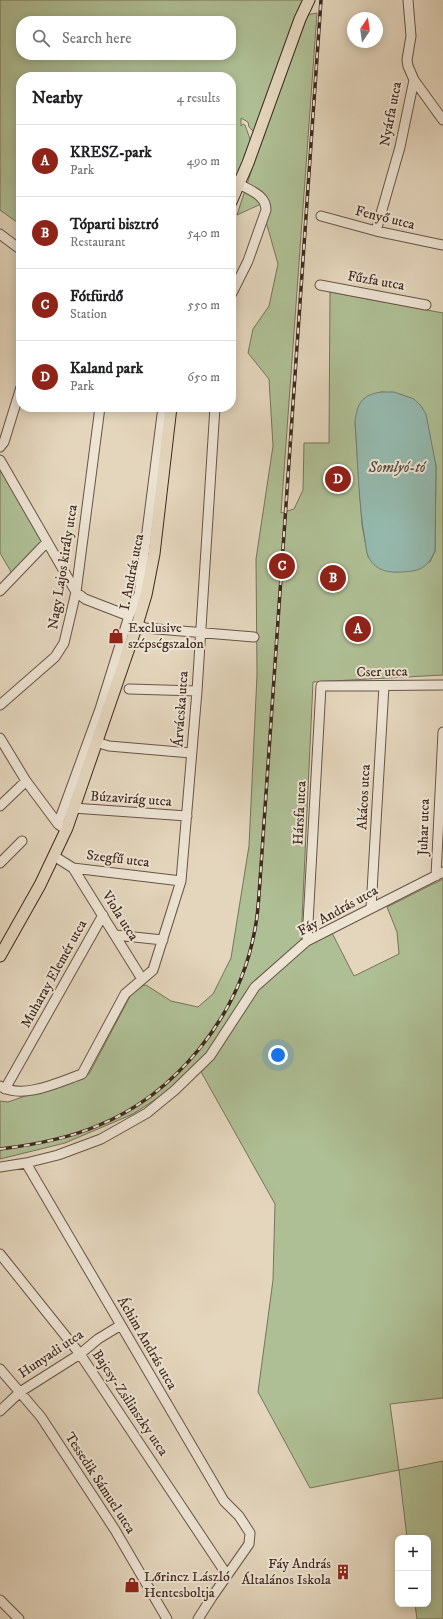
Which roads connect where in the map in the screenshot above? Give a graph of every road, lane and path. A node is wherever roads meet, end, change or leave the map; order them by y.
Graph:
1 (309, 0) edge
2 (408, 0) edge
3 (414, 80) junction
4 (443, 120) edge
5 (239, 184) junction
6 (236, 191) edge
7 (321, 216) dead end
8 (376, 231) junction
9 (0, 234) edge
10 (16, 246) edge
11 (443, 246) edge
12 (320, 285) dead end
13 (236, 286) edge
14 (426, 304) dead end
15 (16, 403) edge
16 (99, 412) edge
17 (161, 412) edge
18 (170, 412) edge
19 (215, 412) edge
20 (0, 447) edge
21 (0, 460) edge
22 (47, 542) junction
23 (0, 591) edge
24 (76, 592) junction
25 (129, 616) junction
26 (137, 625) junction
27 (200, 632) junction
28 (254, 637) dead end
29 (443, 685) edge
30 (321, 686) joint
31 (384, 686) junction
32 (129, 688) dead end
33 (197, 691) junction
34 (0, 705) edge
35 (443, 732) edge
36 (0, 738) edge
37 (96, 742) junction
38 (443, 745) edge
39 (192, 752) junction
40 (26, 781) junction
41 (0, 806) edge
42 (73, 808) junction
43 (441, 808) edge
44 (187, 816) junction
45 (62, 826) junction
46 (22, 841) dead end
47 (54, 856) junction
48 (0, 863) edge
49 (73, 868) junction
50 (440, 874) edge
51 (182, 881) junction
52 (371, 908) junction
53 (103, 915) junction
54 (115, 935) junction
55 (163, 940) junction
56 (307, 941) junction
57 (0, 956) edge
58 (142, 979) junction
59 (3, 1087) edge
60 (26, 1163) junction
61 (0, 1167) edge
62 (0, 1254) edge
63 (121, 1325) junction
64 (80, 1354) junction
65 (0, 1369) edge
66 (20, 1392) junction
67 (0, 1411) edge
68 (227, 1575) junction
69 (0, 1600) edge
70 (19, 1619) edge
71 (168, 1619) edge
72 (198, 1619) edge

1 - 5 main road
2 - 3 street, Nyárfa utca
3 - 4 street
3 - 8 street, Nyárfa utca
5 - 6 main road
5 - 13 street
7 - 8 street, Fenyő utca
8 - 11 street, Fenyő utca
9 - 10 street
12 - 14 street, Fűzfa utca
15 - 20 street
16 - 24 street, Nagy Lajos király utca
17 - 25 street, I. András utca
18 - 26 main road, I. András utca
19 - 27 street, Árvácska utca
21 - 22 street
22 - 23 street
22 - 24 street
24 - 25 street
24 - 34 street, Nagy Lajos király utca
25 - 45 street, I. András utca
26 - 27 street
26 - 37 main road, I. András utca
27 - 28 street
27 - 33 street, Árvácska utca
29 - 31 street, Cser utca
30 - 31 street, Cser utca
30 - 56 street, Hársfa utca
31 - 52 street, Akácos utca
32 - 33 street
33 - 39 street, Árvácska utca
35 - 38 street, Juhar utca
36 - 40 street
37 - 39 street
37 - 42 main road, I. András utca
38 - 43 street, Juhar utca
39 - 44 street, Árvácska utca
40 - 41 street
40 - 45 street
42 - 44 street, Búzavirág utca
42 - 45 main road, I. András utca
43 - 50 street, Juhar utca
44 - 51 street, Árvácska utca
45 - 47 main road
46 - 48 street
47 - 49 street, Szegfű utca
47 - 57 main road
49 - 51 street, Szegfű utca
49 - 53 street, Viola utca
50 - 52 street, Fáy András utca
51 - 55 street, Árvácska utca
52 - 56 street, Fáy András utca
53 - 54 street, Viola utca
53 - 59 street, Muharay Elemér utca
54 - 55 street
54 - 58 street, Viola utca
55 - 58 street, Árvácska utca
56 - 60 street, Fáy András utca
58 - 59 street, Árvácska utca
60 - 61 street, Fáy András utca
60 - 63 street, Áchim András utca
62 - 64 street, Bajcsy-Zsilinszky utca
63 - 64 street, Hunyadi utca
63 - 68 street, Áchim András utca
64 - 66 street, Hunyadi utca
64 - 68 street, Bajcsy-Zsilinszky utca
65 - 66 street, Tessedik Sámuel utca
66 - 67 street, Hunyadi utca
66 - 71 street, Tessedik Sámuel utca
68 - 72 street
69 - 70 street

